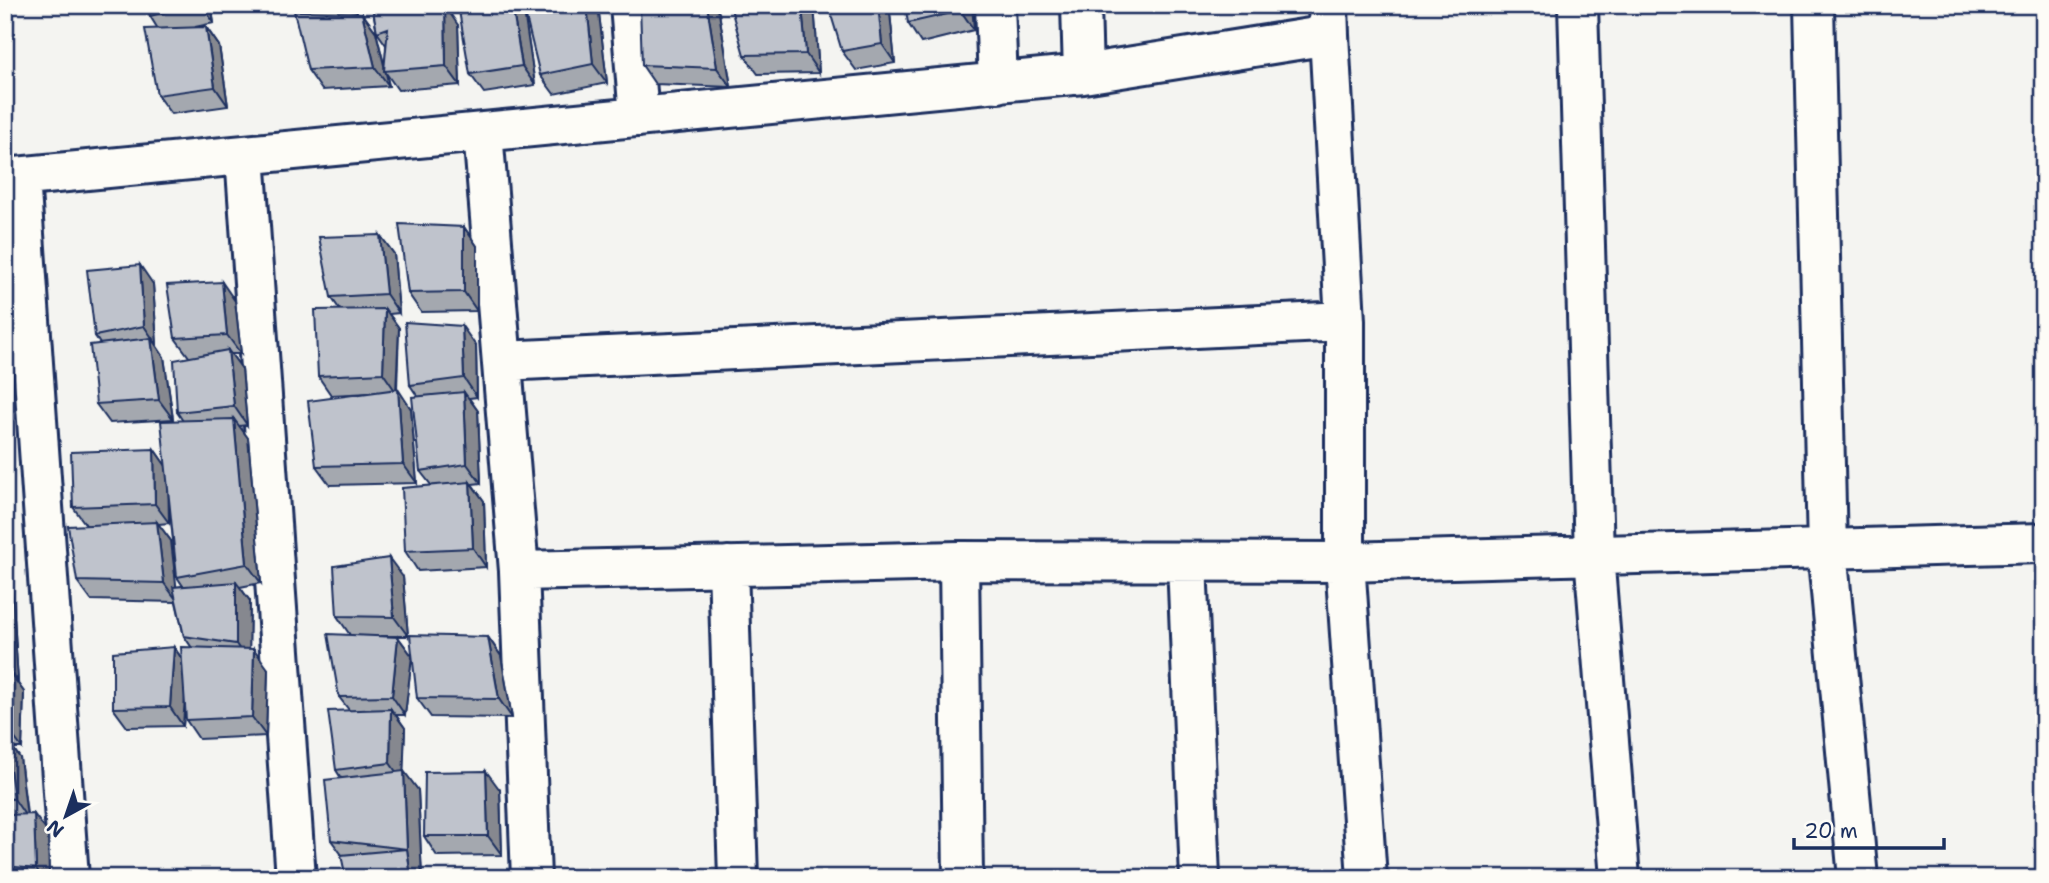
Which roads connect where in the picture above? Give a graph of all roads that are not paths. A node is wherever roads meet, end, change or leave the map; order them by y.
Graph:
1 (630, 5) edge
2 (995, 5) edge
3 (1081, 5) edge
4 (1578, 5) edge
5 (1814, 5) edge
6 (1329, 20) edge
7 (1083, 74) junction
8 (998, 83) junction
9 (639, 117) junction
10 (483, 132) junction
11 (246, 155) junction
12 (13, 177) edge
13 (1345, 321) junction
14 (502, 361) junction
15 (2044, 543) edge
16 (1827, 550) junction
17 (1594, 555) junction
18 (959, 561) junction
19 (1187, 562) junction
20 (1345, 562) junction
21 (728, 566) junction
22 (519, 571) junction
23 (69, 878) edge
24 (296, 878) edge
25 (531, 878) edge
26 (738, 878) edge
27 (963, 878) edge
28 (1200, 878) edge
29 (1367, 878) edge
30 (1620, 878) edge
31 (1858, 878) edge

1 - 9 street
2 - 8 street
3 - 7 street
4 - 17 street
5 - 16 street
6 - 7 street
6 - 13 street
7 - 8 street
8 - 9 street
9 - 10 street
10 - 11 street
10 - 14 street
11 - 12 street
11 - 24 street
12 - 23 street
13 - 14 street
13 - 20 street
14 - 22 street
15 - 16 street
16 - 17 street
16 - 31 street
17 - 20 street
17 - 30 street
18 - 19 street
18 - 21 street
18 - 27 street
19 - 20 street
19 - 28 street
20 - 29 street
21 - 22 street
21 - 26 street
22 - 25 street

